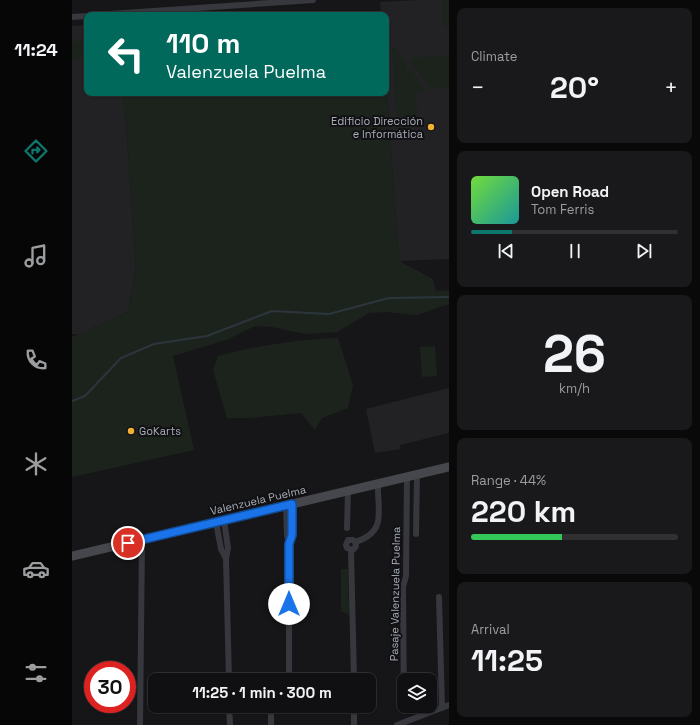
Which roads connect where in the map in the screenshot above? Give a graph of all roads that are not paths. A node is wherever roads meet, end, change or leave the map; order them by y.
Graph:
1 (313, 0) edge
2 (139, 12) edge
3 (84, 16) edge
4 (72, 17) edge
5 (449, 467) edge
6 (417, 474) junction
7 (407, 477) junction
8 (378, 484) junction
9 (348, 491) junction
10 (289, 505) junction
11 (220, 521) junction
12 (347, 528) dead end
13 (416, 534) dead end
14 (142, 540) junction
15 (72, 556) edge
16 (439, 597) dead end
17 (229, 673) edge
18 (289, 673) edge
19 (354, 673) edge
20 (404, 673) edge
21 (449, 705) edge
22 (442, 708) junction
23 (229, 713) edge
24 (271, 713) edge
25 (354, 713) edge
26 (140, 725) edge
27 (230, 725) edge
28 (271, 725) edge
29 (354, 725) edge
30 (397, 725) edge

1 - 2 street
3 - 4 street
5 - 6 street, Valenzuela Puelma
6 - 7 street, Valenzuela Puelma
6 - 13 street, Pasaje Valenzuela Puelma
7 - 8 street, Valenzuela Puelma
7 - 20 street, Pasaje Valenzuela Puelma
8 - 9 street, Valenzuela Puelma
8 - 19 street
9 - 10 street, Valenzuela Puelma
9 - 12 street
10 - 11 street, Valenzuela Puelma
10 - 18 street
11 - 14 street, Valenzuela Puelma
11 - 17 street
14 - 15 street, Valenzuela Puelma
14 - 26 street
16 - 22 street
21 - 22 street
22 - 30 street
23 - 27 street
24 - 28 street
25 - 29 street

